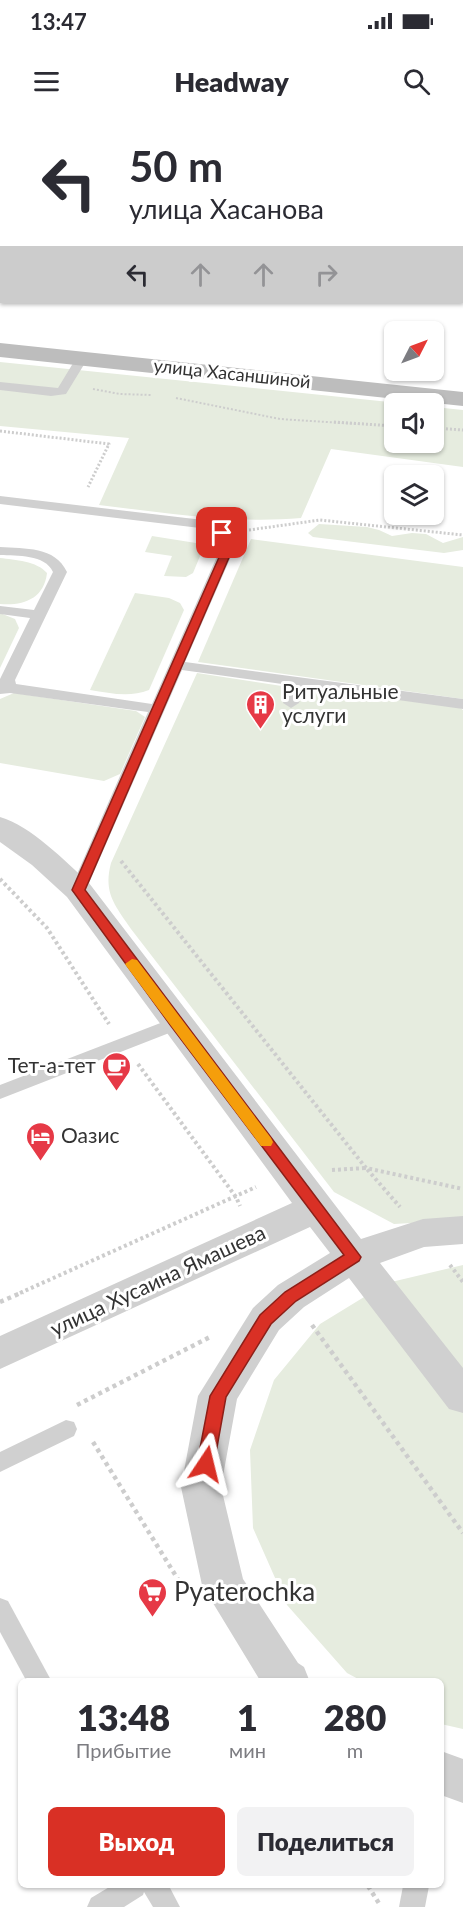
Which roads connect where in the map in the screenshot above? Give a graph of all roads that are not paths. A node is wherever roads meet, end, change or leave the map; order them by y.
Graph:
1 (0, 350) edge
2 (82, 358) junction
3 (0, 386) edge
4 (463, 399) edge
5 (0, 500) edge
6 (0, 550) edge
7 (0, 610) edge
8 (39, 615) junction
9 (177, 665) junction
10 (298, 681) junction
11 (5, 688) edge
12 (291, 703) dead end
13 (463, 705) edge
14 (158, 709) junction
15 (0, 827) edge
16 (78, 890) junction
17 (176, 1023) junction
18 (0, 1092) edge
19 (316, 1208) junction
20 (463, 1230) edge
21 (354, 1257) junction
22 (0, 1353) edge
23 (463, 1397) edge
24 (66, 1429) dead end
25 (0, 1463) edge
26 (0, 1610) edge
27 (38, 1678) edge
28 (283, 1678) edge
29 (444, 1774) edge
30 (463, 1781) edge
31 (131, 1888) edge
32 (156, 1888) edge
33 (416, 1888) edge
34 (100, 1907) edge
35 (167, 1907) edge
36 (412, 1907) edge

1 - 2 street, улица Хасаншиной
2 - 3 lane
2 - 4 street, улица Хасаншиной
5 - 9 lane
6 - 8 lane
7 - 8 lane
8 - 11 lane
9 - 10 lane
9 - 14 lane
10 - 12 lane
10 - 13 lane
11 - 14 lane
14 - 16 lane
15 - 16 street
16 - 17 street
17 - 18 lane
17 - 19 street
19 - 21 street
19 - 22 street, улица Хусаина Ямашева
20 - 21 street
21 - 23 street
21 - 28 street
24 - 25 lane
26 - 27 lane
29 - 30 street
31 - 34 lane
32 - 35 lane
33 - 36 lane

